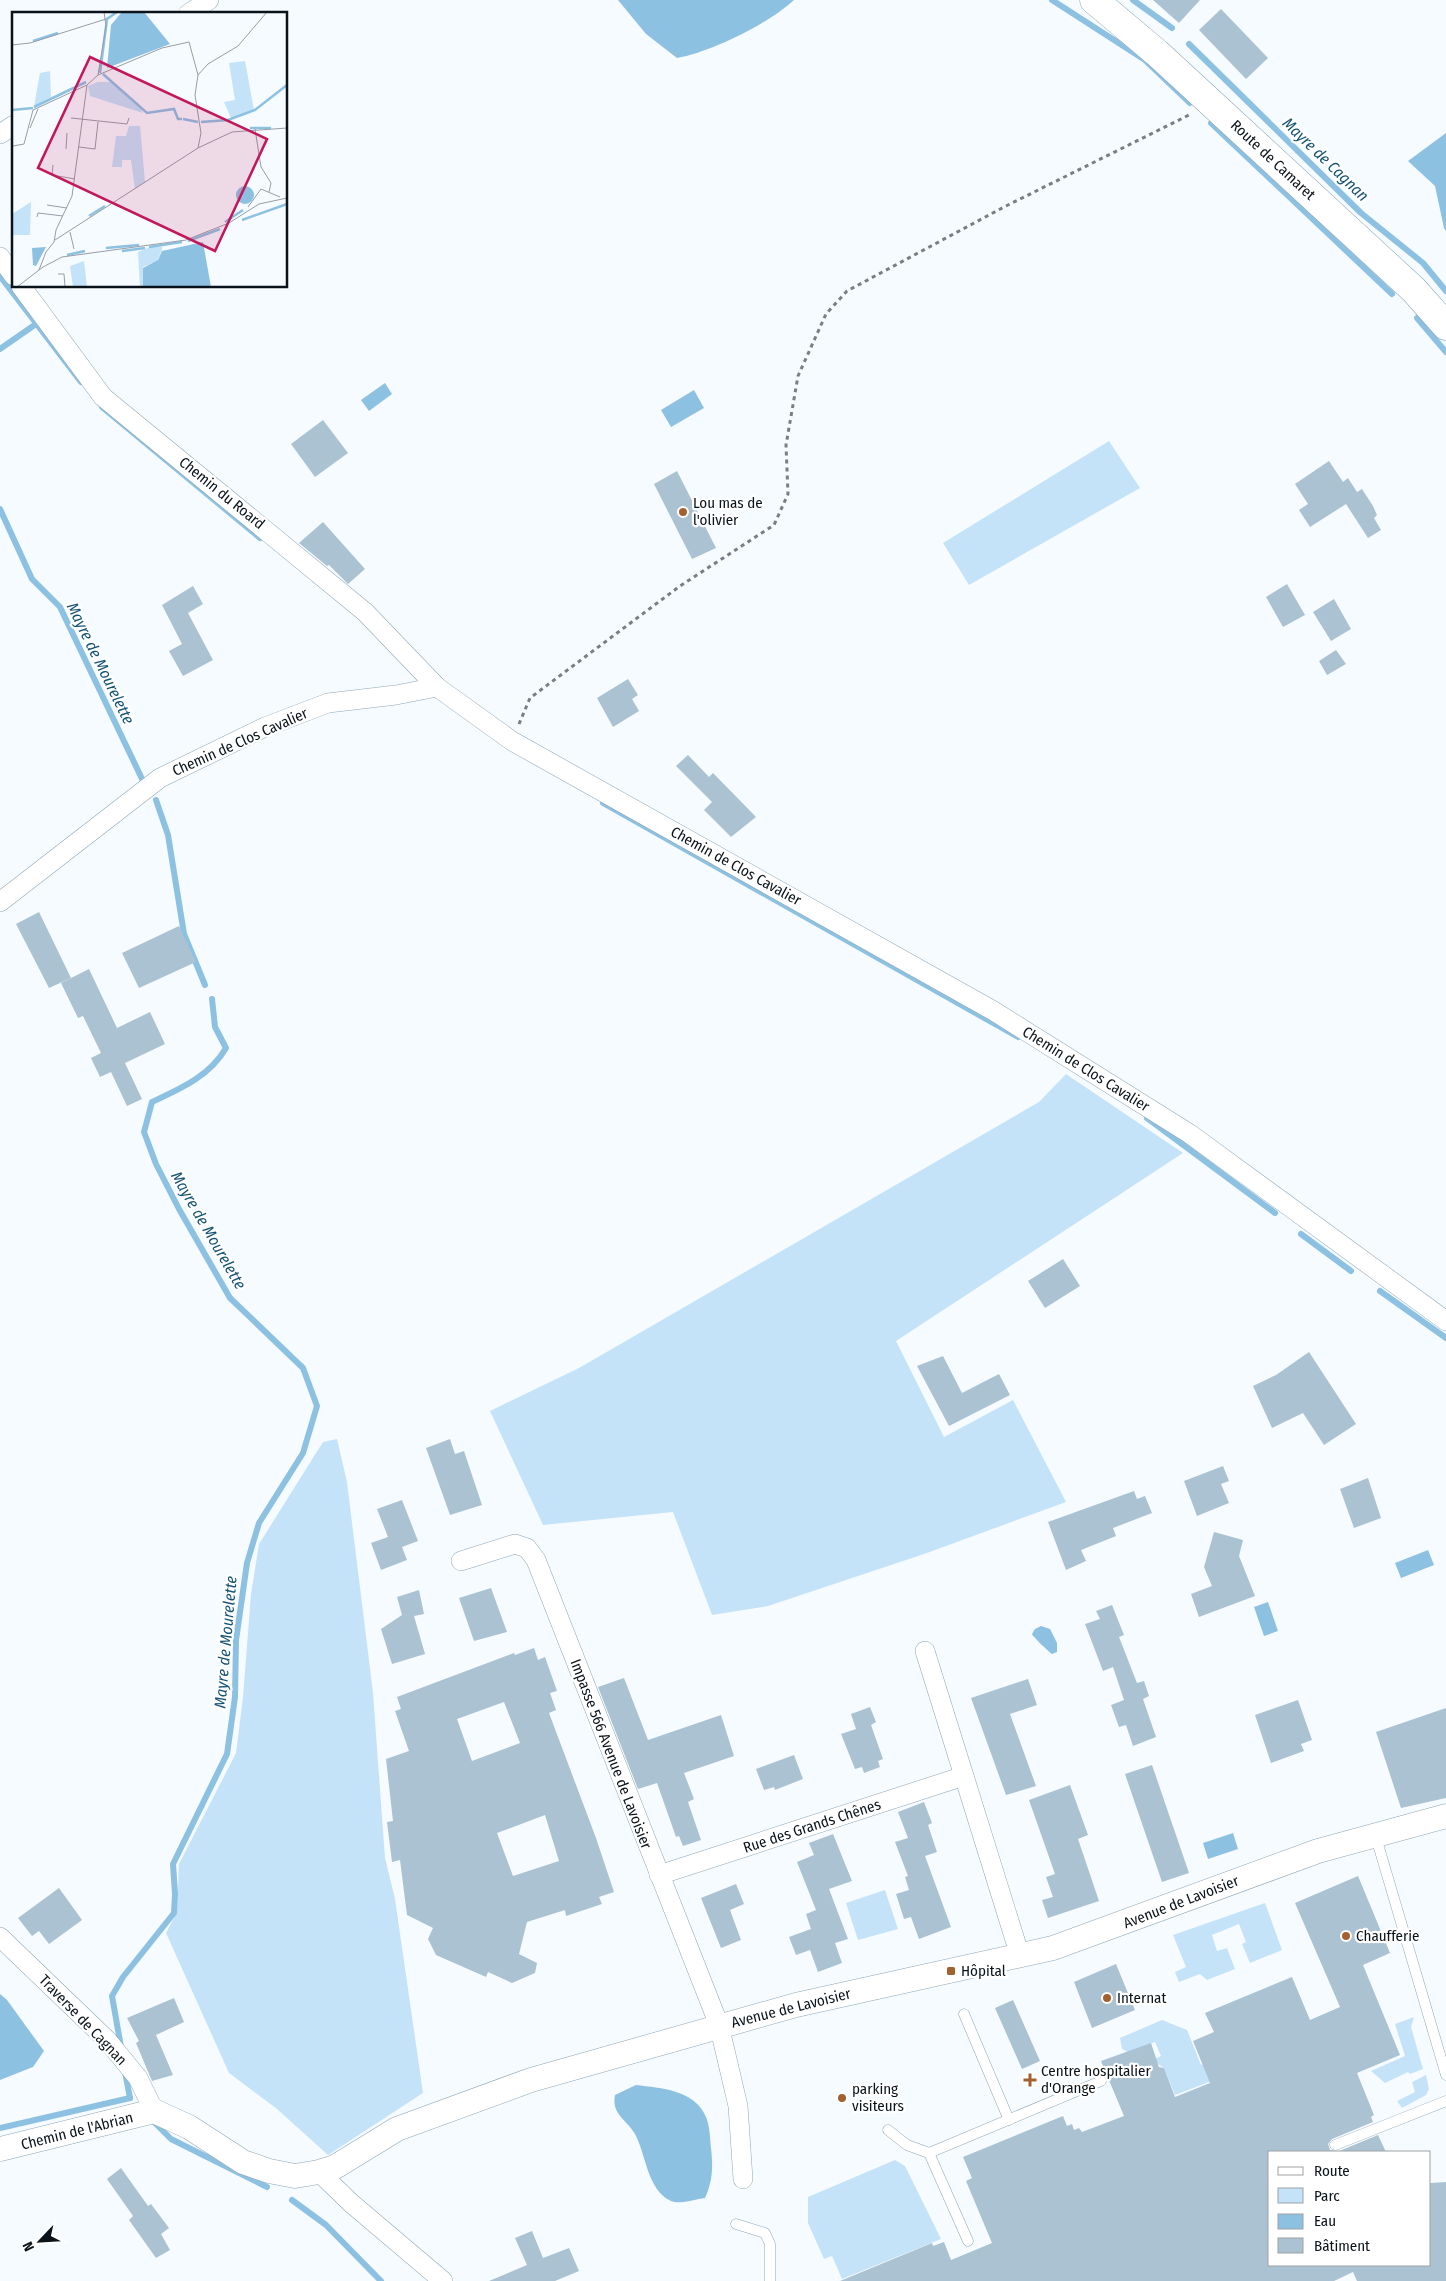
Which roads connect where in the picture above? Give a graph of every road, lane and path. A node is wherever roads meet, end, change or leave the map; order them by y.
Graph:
1 (209, 0) edge
2 (1094, 0) edge
3 (191, 12) edge
4 (1212, 104) junction
5 (12, 126) edge
6 (0, 134) edge
7 (0, 257) edge
8 (12, 273) edge
9 (22, 288) edge
10 (1446, 326) edge
11 (437, 687) junction
12 (512, 741) junction
13 (0, 902) edge
14 (1446, 1321) edge
15 (461, 1561) dead end
16 (925, 1651) dead end
17 (964, 1776) junction
18 (1446, 1816) edge
19 (1375, 1834) junction
20 (659, 1875) junction
21 (0, 1936) edge
22 (1020, 1956) junction
23 (964, 2014) dead end
24 (719, 2025) junction
25 (1446, 2075) edge
26 (1101, 2081) dead end
27 (1446, 2101) edge
28 (148, 2113) junction
29 (1009, 2120) junction
30 (888, 2130) dead end
31 (1335, 2145) dead end
32 (0, 2149) edge
33 (929, 2153) junction
34 (319, 2172) junction
35 (743, 2179) dead end
36 (736, 2224) dead end
37 (968, 2241) dead end
38 (443, 2281) edge
39 (770, 2281) edge

1 - 3 street
2 - 4 main road, Route de Camaret
4 - 10 main road, Route de Camaret
4 - 12 path
5 - 6 street
7 - 8 street
9 - 11 street, Chemin du Roard
11 - 12 street, Chemin de Clos Cavalier
11 - 13 street, Chemin de Clos Cavalier
12 - 14 street, Chemin de Clos Cavalier
15 - 20 street, Impasse 566 Avenue de Lavoisier
16 - 17 street
17 - 20 street, Rue des Grands Chênes
17 - 22 street
18 - 19 street, Avenue de Lavoisier
19 - 22 street, Avenue de Lavoisier
19 - 25 lane
20 - 24 street, Impasse 566 Avenue de Lavoisier
21 - 28 street, Traverse de Cagnan
22 - 24 street, Avenue de Lavoisier
23 - 29 lane
24 - 34 street, Avenue de Lavoisier
24 - 35 street, Impasse 566 Avenue de Lavoisier
26 - 29 lane
27 - 31 lane
28 - 32 street, Chemin de l'Abrian
28 - 34 street, Avenue de Lavoisier
29 - 33 lane
30 - 33 lane
33 - 37 lane
34 - 38 street
36 - 39 lane

